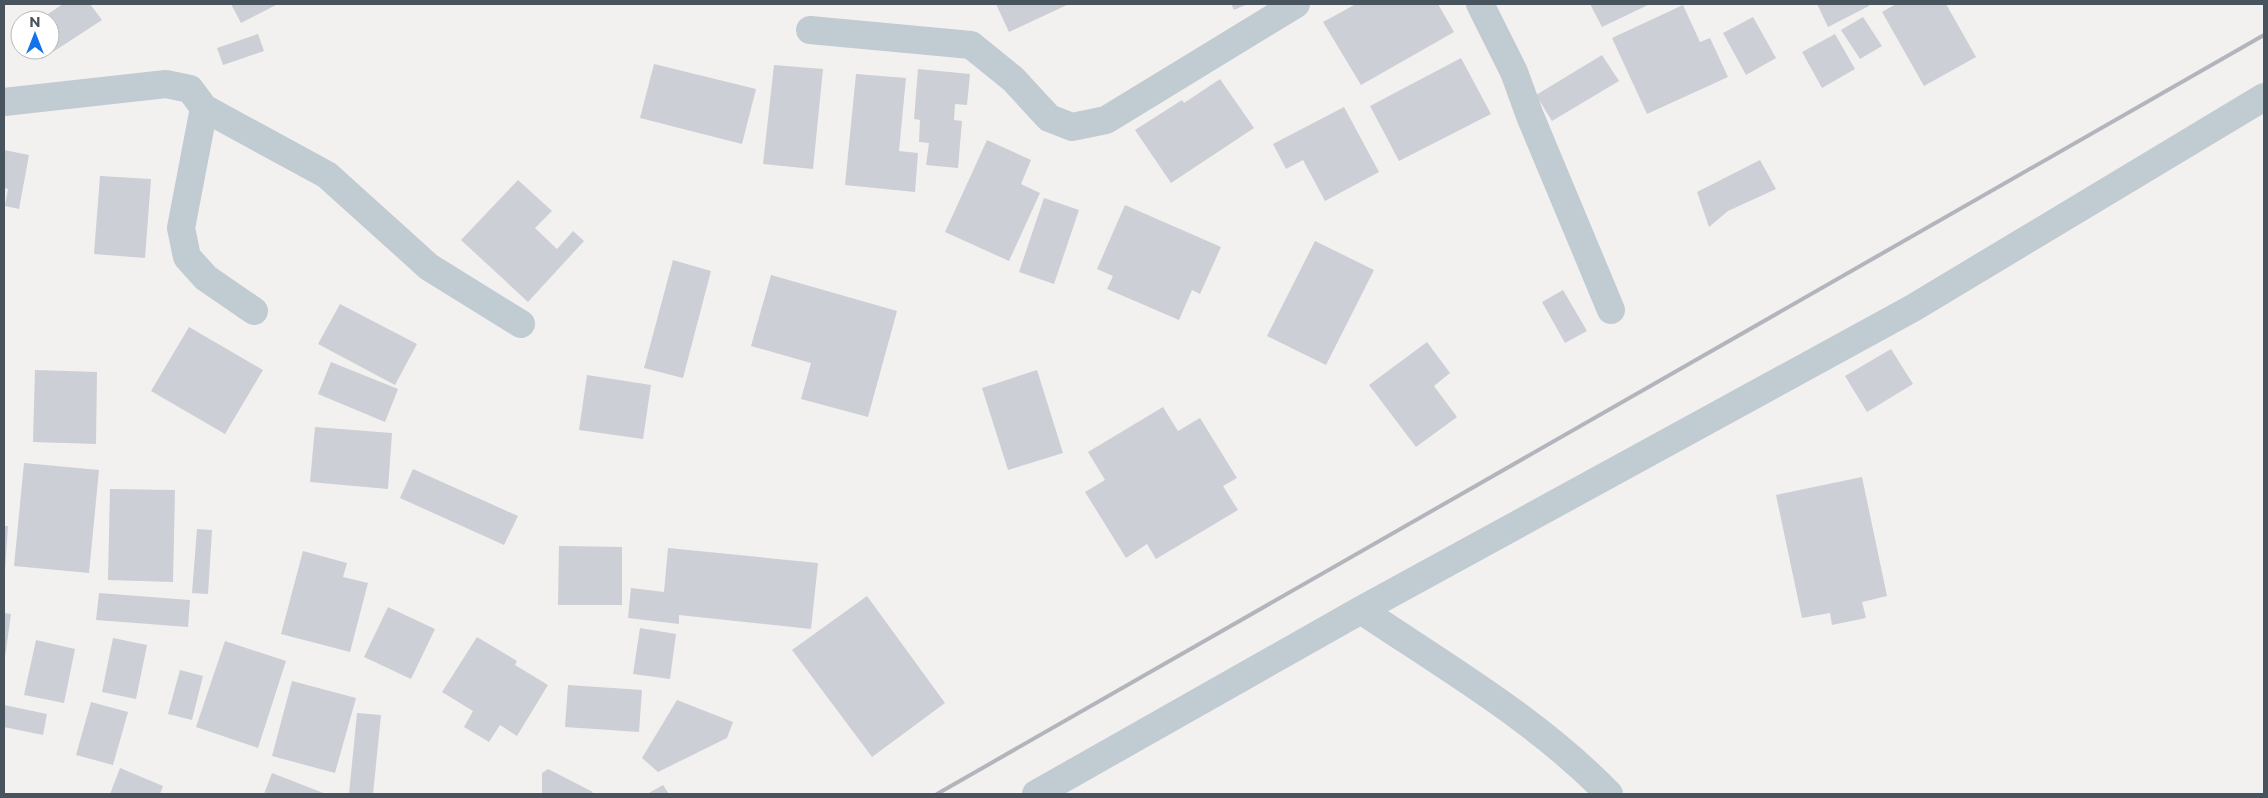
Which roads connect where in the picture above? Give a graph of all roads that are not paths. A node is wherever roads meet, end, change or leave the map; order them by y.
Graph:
1 (1296, 4) edge
2 (1480, 4) edge
3 (810, 30) dead end
4 (2264, 97) edge
5 (4, 102) edge
6 (204, 108) junction
7 (1611, 310) dead end
8 (254, 311) dead end
9 (521, 324) dead end
10 (1361, 610) junction
11 (1036, 794) edge
12 (1609, 794) edge

1 - 3 street
2 - 7 street
4 - 10 street
5 - 6 street
6 - 8 street
6 - 9 street
10 - 11 street
10 - 12 street

